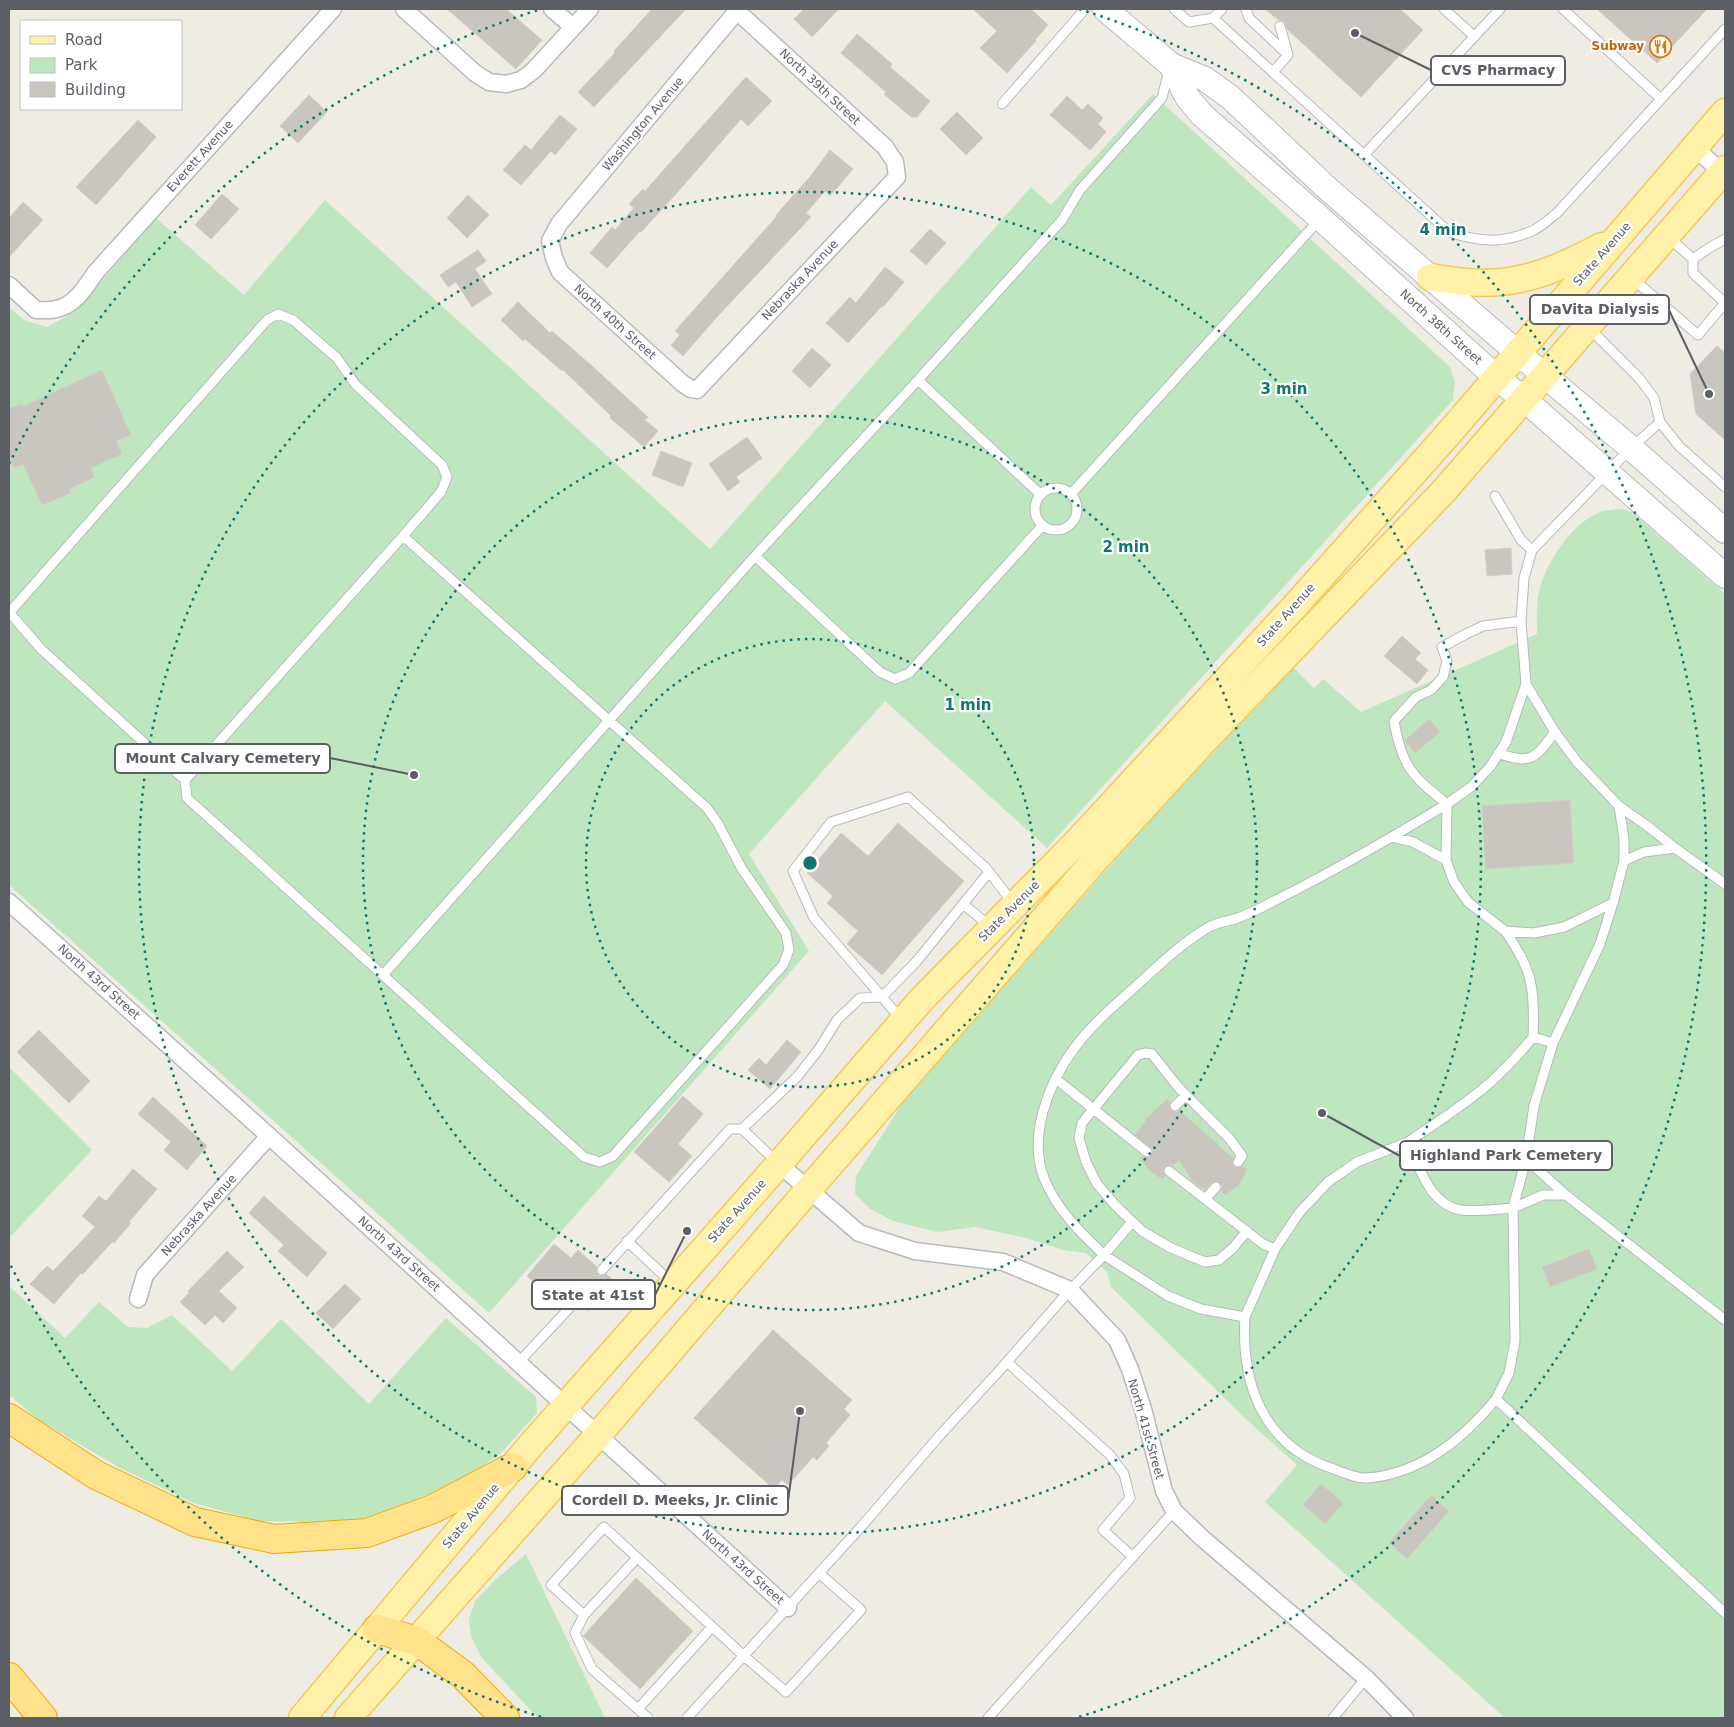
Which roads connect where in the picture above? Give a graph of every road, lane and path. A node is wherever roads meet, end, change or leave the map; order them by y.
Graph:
1 (333, 9) edge
2 (404, 9) edge
3 (552, 9) edge
4 (590, 9) edge
5 (1085, 9) edge
6 (1105, 9) edge
7 (1174, 9) edge
8 (1222, 9) edge
9 (1246, 9) edge
10 (1444, 9) edge
11 (1500, 9) edge
12 (1563, 9) edge
13 (738, 10) edge
14 (1213, 18) junction
15 (1280, 26) dead end
16 (573, 27) junction
17 (1725, 29) edge
18 (1474, 36) junction
19 (1288, 55) junction
20 (1171, 66) junction
21 (1273, 72) junction
22 (1661, 99) junction
23 (1002, 104) dead end
24 (1725, 112) edge
25 (1694, 147) junction
26 (1364, 155) junction
27 (896, 168) joint
28 (1724, 172) edge
29 (1320, 218) junction
30 (1667, 237) junction
31 (1616, 238) junction
32 (1725, 239) edge
33 (550, 241) joint
34 (1693, 259) junction
35 (1430, 277) junction
36 (1631, 278) junction
37 (9, 285) edge
38 (1725, 303) edge
39 (1588, 327) junction
40 (1518, 353) junction
41 (1546, 376) junction
42 (1497, 378) junction
43 (918, 380) junction
44 (697, 390) joint
45 (1525, 400) junction
46 (1660, 422) junction
47 (1631, 448) junction
48 (1607, 473) junction
49 (1724, 483) edge
50 (1071, 494) junction
51 (1041, 495) junction
52 (1494, 496) dead end
53 (1043, 525) junction
54 (1725, 531) edge
55 (403, 536) junction
56 (1532, 550) junction
57 (755, 556) junction
58 (1725, 576) edge
59 (9, 612) edge
60 (1521, 621) junction
61 (1526, 684) junction
62 (608, 720) junction
63 (1554, 732) junction
64 (1498, 753) junction
65 (185, 780) junction
66 (1447, 804) junction
67 (1619, 806) junction
68 (1392, 837) junction
69 (1674, 848) junction
70 (1446, 860) junction
71 (1624, 861) junction
72 (989, 872) junction
73 (1725, 884) edge
74 (9, 902) edge
75 (1613, 903) junction
76 (963, 904) junction
77 (1015, 905) junction
78 (992, 928) junction
79 (1505, 931) junction
80 (383, 976) junction
81 (882, 997) junction
82 (903, 1021) junction
83 (1534, 1037) junction
84 (1553, 1043) junction
85 (1056, 1079) junction
86 (1186, 1094) junction
87 (1175, 1106) dead end
88 (1093, 1108) junction
89 (742, 1129) junction
90 (269, 1136) junction
91 (1408, 1142) junction
92 (1147, 1152) dead end
93 (1526, 1159) junction
94 (1238, 1162) dead end
95 (779, 1164) junction
96 (1170, 1171) dead end
97 (1216, 1187) dead end
98 (809, 1189) junction
99 (1566, 1196) junction
100 (1206, 1198) junction
101 (1513, 1208) junction
102 (1132, 1222) junction
103 (1247, 1231) junction
104 (627, 1242) junction
105 (1275, 1250) junction
106 (1104, 1255) junction
107 (602, 1270) dead end
108 (673, 1284) junction
109 (1070, 1290) junction
110 (138, 1300) dead end
111 (575, 1302) dead end
112 (1245, 1317) junction
113 (1725, 1320) edge
114 (1007, 1362) junction
115 (518, 1363) junction
116 (1496, 1398) junction
117 (565, 1406) junction
118 (9, 1418) edge
119 (598, 1435) junction
120 (513, 1467) junction
121 (1174, 1511) junction
122 (1133, 1557) junction
123 (636, 1558) junction
124 (819, 1573) junction
125 (788, 1608) junction
126 (1725, 1613) edge
127 (584, 1615) junction
128 (712, 1627) junction
129 (377, 1629) junction
130 (417, 1641) junction
131 (744, 1656) junction
132 (9, 1677) edge
133 (1366, 1678) junction
134 (638, 1709) junction
135 (43, 1718) edge
136 (302, 1718) edge
137 (348, 1718) edge
138 (505, 1718) edge
139 (648, 1718) edge
140 (687, 1718) edge
141 (988, 1718) edge
142 (1333, 1718) edge
143 (1405, 1718) edge

1 - 37 street, Everett Avenue
2 - 16 street
3 - 16 street
4 - 16 street
5 - 23 lane
6 - 20 main road, North 38th Street
7 - 14 lane
8 - 14 lane
9 - 19 lane
10 - 18 lane
11 - 18 lane
12 - 22 lane
13 - 27 street, North 39th Street
13 - 33 street, Washington Avenue
14 - 21 lane
15 - 19 lane
17 - 22 lane
18 - 26 lane
19 - 21 lane
20 - 29 main road, North 38th Street
20 - 35 main road, North 38th Street
20 - 43 lane
21 - 26 lane
22 - 26 lane
24 - 25 main road, State Avenue
25 - 28 street
25 - 31 main road, State Avenue
27 - 44 street, Nebraska Avenue
28 - 30 main road
29 - 42 main road, North 38th Street
29 - 50 lane
30 - 34 lane
30 - 36 main road
31 - 35 main road
31 - 40 main road, State Avenue
32 - 34 lane
33 - 44 street, North 40th Street
34 - 38 lane
35 - 40 main road, North 38th Street
36 - 38 lane
36 - 39 main road
39 - 41 main road
39 - 46 lane
40 - 41 main road, North 38th Street
40 - 42 main road, State Avenue
41 - 45 main road
41 - 47 main road, North 38th Street
42 - 45 main road, North 38th Street
42 - 77 main road, State Avenue
43 - 51 lane
43 - 57 lane
45 - 48 main road, North 38th Street
45 - 98 main road
46 - 47 lane
46 - 49 lane
47 - 48 lane
47 - 54 main road, North 38th Street
48 - 56 lane
48 - 58 main road, North 38th Street
50 - 51 lane
50 - 53 lane
51 - 53 lane
52 - 56 lane
53 - 57 lane
55 - 59 lane
55 - 62 lane
55 - 65 lane
56 - 60 lane
57 - 62 lane
59 - 65 lane
60 - 61 lane
60 - 66 lane
61 - 63 lane
61 - 64 lane
62 - 80 lane
62 - 80 lane
63 - 64 lane
63 - 67 lane
64 - 66 lane
65 - 80 lane
66 - 68 lane
66 - 70 lane
67 - 69 lane
67 - 71 lane
68 - 70 lane
68 - 85 lane
69 - 71 lane
69 - 73 lane
70 - 79 lane
71 - 75 lane
72 - 76 lane
72 - 77 lane
72 - 81 lane
74 - 90 street, North 43rd Street
75 - 79 lane
75 - 84 lane
76 - 78 lane
76 - 81 lane
77 - 78 main road, State Avenue
78 - 82 main road, State Avenue
79 - 83 lane
81 - 82 lane
81 - 89 lane
82 - 95 main road, State Avenue
83 - 84 lane
83 - 91 lane
84 - 93 lane
85 - 88 lane
85 - 106 lane
86 - 87 lane
86 - 88 lane
86 - 94 lane
88 - 92 lane
88 - 102 lane
89 - 95 lane
89 - 104 lane
90 - 110 street, Nebraska Avenue
90 - 115 street, North 43rd Street
91 - 101 lane
91 - 105 lane
93 - 99 lane
93 - 101 lane
95 - 98 street, North 41st Street
95 - 108 main road, State Avenue
96 - 100 lane
97 - 100 lane
98 - 109 street, North 41st Street
98 - 119 main road
99 - 101 lane
99 - 113 lane
100 - 103 lane
101 - 116 lane
102 - 103 lane
102 - 106 lane
103 - 105 lane
104 - 107 lane
104 - 108 lane
105 - 112 lane
106 - 109 lane
106 - 112 lane
108 - 117 main road, State Avenue
109 - 114 lane
109 - 121 street, North 41st Street
111 - 115 lane
112 - 116 lane
114 - 122 lane
114 - 124 lane
115 - 117 street, North 43rd Street
116 - 126 lane
117 - 119 street, North 43rd Street
117 - 120 main road, State Avenue
118 - 120 highway
119 - 125 street, North 43rd Street
119 - 130 main road
120 - 129 main road, State Avenue
121 - 122 lane
121 - 133 street, North 41st Street
122 - 141 lane
123 - 127 lane
123 - 127 lane
123 - 128 lane
124 - 125 lane
124 - 131 lane
125 - 131 lane
127 - 134 lane
128 - 131 lane
128 - 134 lane
129 - 130 highway
129 - 136 main road, State Avenue
130 - 137 main road
130 - 138 highway
131 - 140 lane
132 - 135 highway
133 - 142 lane
133 - 143 street, North 41st Street
134 - 139 lane

